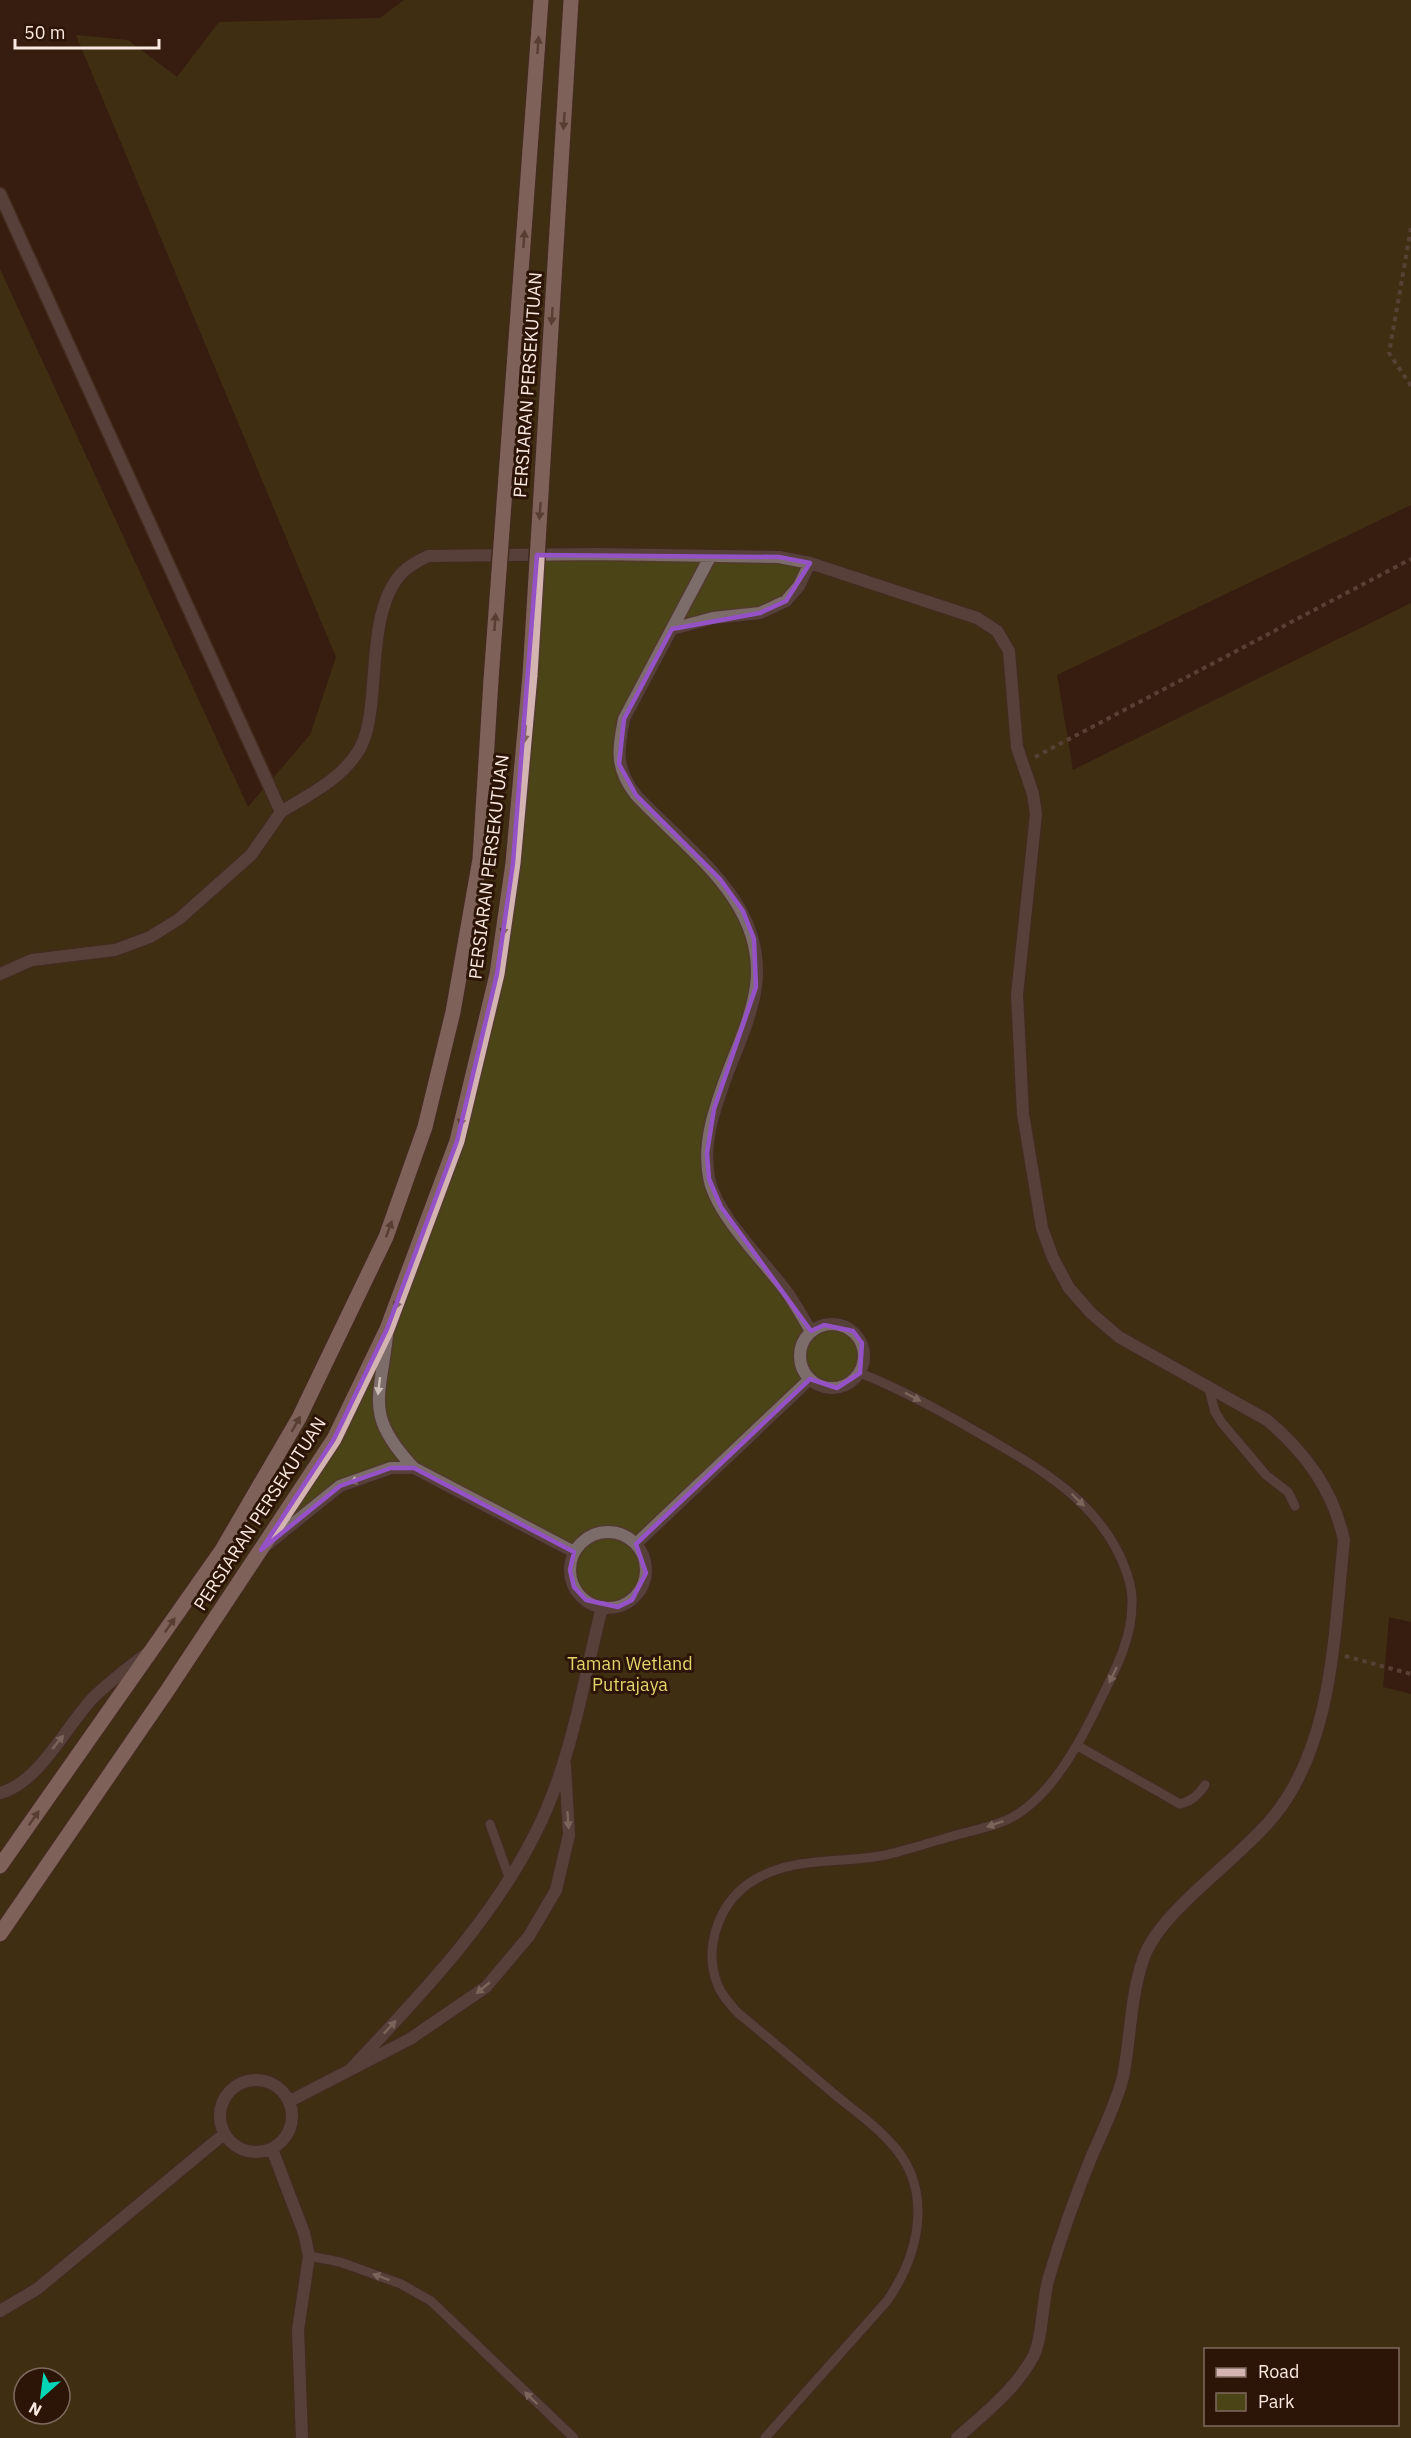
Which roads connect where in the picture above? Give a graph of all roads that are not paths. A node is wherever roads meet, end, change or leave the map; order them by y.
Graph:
1 (541, 0) edge
2 (572, 0) edge
3 (0, 194) edge
4 (710, 557) junction
5 (810, 563) junction
6 (672, 629) junction
7 (281, 812) junction
8 (0, 975) edge
9 (387, 1329) junction
10 (811, 1331) junction
11 (860, 1373) junction
12 (810, 1379) junction
13 (1208, 1385) junction
14 (414, 1468) junction
15 (1295, 1506) dead end
16 (636, 1544) junction
17 (261, 1550) junction
18 (574, 1552) junction
19 (602, 1607) junction
20 (153, 1650) junction
21 (1078, 1746) junction
22 (564, 1761) junction
23 (1205, 1785) dead end
24 (0, 1793) edge
25 (490, 1824) dead end
26 (0, 1866) edge
27 (510, 1880) junction
28 (0, 1934) edge
29 (350, 2070) junction
30 (290, 2101) junction
31 (224, 2134) junction
32 (272, 2149) junction
33 (309, 2256) junction
34 (0, 2311) edge
35 (302, 2438) edge
36 (574, 2438) edge
37 (765, 2438) edge
38 (957, 2438) edge

20 -> 1 main road, PERSIARAN PERSEKUTUAN, bridge
2 -> 9 main road, PERSIARAN PERSEKUTUAN, bridge
3 - 7 street
4 - 5 street
4 - 6 street
4 - 7 street
5 - 6 street
5 - 13 street
6 - 10 street
7 - 8 street
9 -> 14 street
9 - 17 main road, PERSIARAN PERSEKUTUAN
10 - 11 street
10 - 12 street
11 - 12 street
11 -> 21 lane
12 - 16 street
13 - 15 lane
13 - 38 street
14 -> 17 street
14 - 18 street
16 - 18 street
16 - 19 street
17 - 28 main road, PERSIARAN PERSEKUTUAN
18 - 19 street
19 - 22 street
24 -> 20 street
26 -> 20 main road, PERSIARAN PERSEKUTUAN
21 - 23 lane
21 -> 37 lane
22 - 27 street
22 -> 29 street
25 - 27 lane
29 -> 27 street
29 - 30 street
30 - 31 street
30 - 32 street
31 - 32 street
31 - 34 street
32 - 33 street
33 - 35 street
36 -> 33 lane

